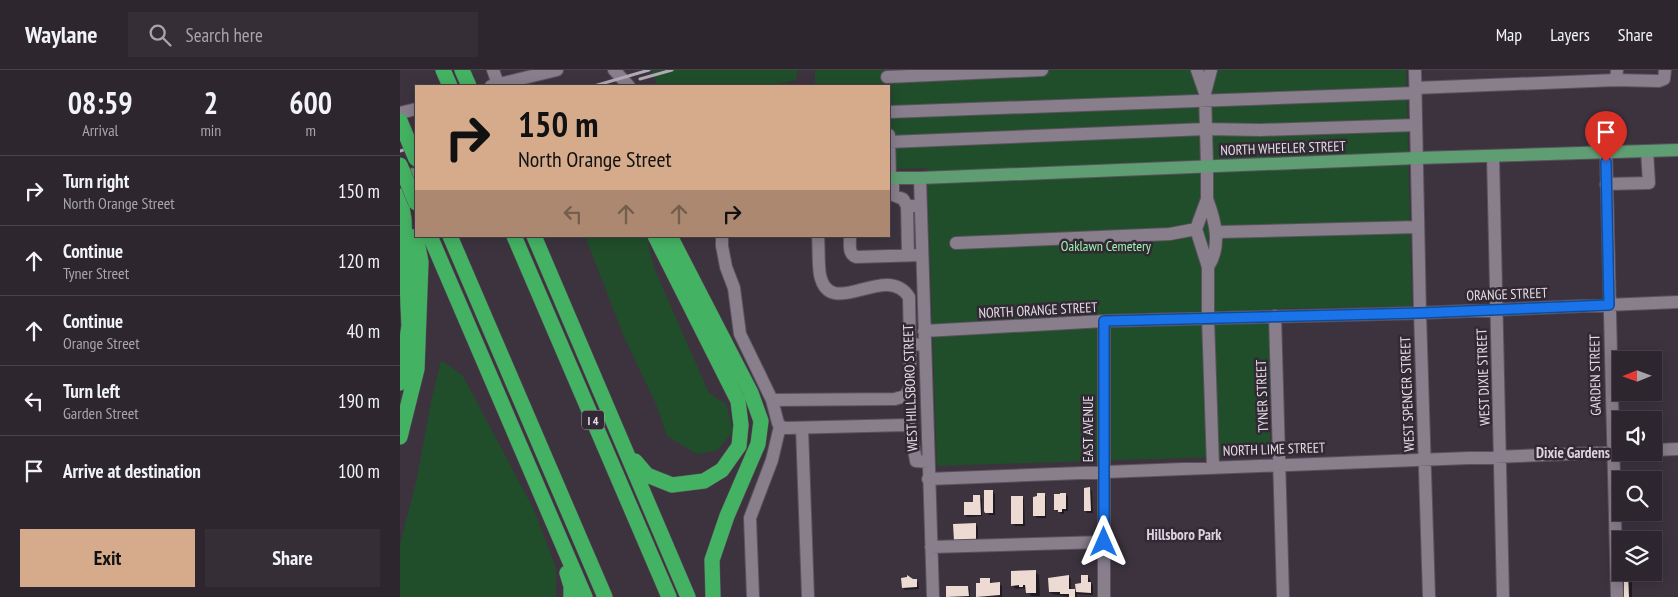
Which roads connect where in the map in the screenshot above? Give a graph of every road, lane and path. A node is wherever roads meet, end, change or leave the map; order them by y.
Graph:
1 (442, 70) edge
2 (462, 70) edge
3 (493, 70) edge
4 (557, 70) edge
5 (614, 70) edge
6 (1042, 70) edge
7 (1197, 70) edge
8 (1211, 70) edge
9 (1415, 70) edge
10 (1665, 70) edge
11 (1616, 75) edge
12 (887, 78) edge
13 (450, 85) edge
14 (469, 85) edge
15 (495, 85) edge
16 (628, 85) edge
17 (1415, 90) junction
18 (1205, 97) junction
19 (415, 110) edge
20 (890, 112) edge
21 (400, 113) edge
22 (400, 121) edge
23 (1416, 125) junction
24 (1206, 129) junction
25 (890, 142) edge
26 (1678, 150) edge
27 (1647, 151) junction
28 (1606, 152) junction
29 (1493, 156) junction
30 (415, 157) edge
31 (1417, 158) junction
32 (890, 160) edge
33 (1207, 166) junction
34 (406, 173) edge
35 (891, 178) edge
36 (920, 178) junction
37 (1606, 184) junction
38 (408, 195) edge
39 (891, 195) edge
40 (1207, 199) junction
41 (907, 206) junction
42 (920, 206) junction
43 (402, 217) edge
44 (1418, 226) junction
45 (1196, 229) junction
46 (415, 231) edge
47 (1217, 236) junction
48 (416, 237) edge
49 (430, 237) edge
50 (450, 237) edge
51 (534, 237) edge
52 (656, 237) edge
53 (670, 237) edge
54 (678, 237) edge
55 (722, 237) edge
56 (818, 237) edge
57 (850, 237) edge
58 (516, 240) edge
59 (956, 243) dead end
60 (908, 255) junction
61 (922, 255) junction
62 (684, 265) junction
63 (1208, 267) junction
64 (1678, 302) edge
65 (1609, 305) junction
66 (1496, 310) junction
67 (1420, 313) junction
68 (1275, 316) junction
69 (1208, 318) junction
70 (1104, 321) junction
71 (924, 331) junction
72 (924, 344) junction
73 (910, 345) junction
74 (400, 383) edge
75 (772, 400) junction
76 (1615, 411) edge
77 (780, 426) junction
78 (802, 428) junction
79 (400, 437) edge
80 (622, 444) junction
81 (1678, 449) edge
82 (1662, 450) edge
83 (1612, 452) edge
84 (1500, 456) junction
85 (1424, 459) junction
86 (1617, 461) edge
87 (928, 462) junction
88 (1279, 464) junction
89 (1212, 467) junction
90 (1103, 471) junction
91 (928, 479) junction
92 (545, 505) junction
93 (1104, 542) junction
94 (931, 547) junction
95 (571, 597) edge
96 (584, 597) edge
97 (604, 597) edge
98 (669, 597) edge
99 (688, 597) edge
100 (713, 597) edge
101 (753, 597) edge
102 (808, 597) edge
103 (933, 597) edge
104 (1104, 597) edge
105 (1283, 597) edge
106 (1429, 597) edge
107 (1503, 597) edge
108 (1617, 597) edge

1 - 13 highway
2 - 14 highway
3 - 15 street
4 - 15 street
5 - 16 street
6 - 12 street
7 - 18 street
8 - 18 street
9 - 17 street, WEST SPENCER STREET
10 - 11 street
11 - 17 street
17 - 18 street
17 - 23 street, WEST SPENCER STREET
18 - 20 street
18 - 24 street
19 - 21 street
22 - 30 highway, bridge
23 - 24 street
23 - 31 street, WEST SPENCER STREET
24 - 25 street
24 - 33 street
26 - 27 main road, NORTH WHEELER STREET
27 - 28 main road, NORTH WHEELER STREET
27 - 37 street
28 - 29 main road, NORTH WHEELER STREET
28 - 37 street, GARDEN STREET
29 - 31 main road, NORTH WHEELER STREET
29 - 66 street, WEST DIXIE STREET
31 - 33 main road, NORTH WHEELER STREET
31 - 44 street, WEST SPENCER STREET
32 - 35 street
33 - 36 main road, NORTH WHEELER STREET
33 - 40 street
34 - 38 highway, bridge
35 - 36 main road, NORTH WHEELER STREET
35 - 39 street
36 - 42 street, WEST HILLSBORO STREET
37 - 65 street, GARDEN STREET
38 - 43 highway
38 - 46 highway
39 - 41 street
40 - 45 street
40 - 47 street
41 - 42 street
41 - 60 street
42 - 61 street, WEST HILLSBORO STREET
43 - 74 highway
44 - 47 street
44 - 67 street, WEST SPENCER STREET
45 - 59 street
45 - 63 street
47 - 63 street
48 - 79 highway
49 - 92 highway
50 - 97 highway
51 - 80 highway
52 - 80 highway
53 - 62 highway
54 - 62 highway
55 - 75 street
56 - 73 street
57 - 60 street
58 - 98 highway, I 4
60 - 61 street
61 - 71 street, WEST HILLSBORO STREET
62 - 100 highway
63 - 69 street
64 - 65 street, ORANGE STREET
65 - 66 street, ORANGE STREET
65 - 76 street, GARDEN STREET
66 - 67 street, ORANGE STREET
66 - 84 street, WEST DIXIE STREET
67 - 68 street, ORANGE STREET
67 - 85 street, WEST SPENCER STREET
68 - 69 street, NORTH ORANGE STREET
68 - 88 street, TYNER STREET
69 - 70 street, NORTH ORANGE STREET
69 - 89 street
70 - 71 street, NORTH ORANGE STREET
70 - 90 street, EAST AVENUE
71 - 72 street, WEST HILLSBORO STREET
72 - 73 street
72 - 87 street, WEST HILLSBORO STREET
73 - 75 street
75 - 77 street
77 - 78 street
77 - 101 street
78 - 87 street
78 - 102 street
80 - 99 highway
81 - 82 street
83 - 84 street, NORTH LIME STREET
84 - 85 street, NORTH LIME STREET
84 - 107 street, WEST DIXIE STREET
85 - 88 street, NORTH LIME STREET
85 - 106 street, WEST SPENCER STREET
86 - 108 street, GARDEN STREET
87 - 91 street, WEST HILLSBORO STREET
88 - 89 street, NORTH LIME STREET
88 - 105 street, TYNER STREET
89 - 90 street, NORTH LIME STREET
90 - 91 street, NORTH LIME STREET
90 - 93 street, EAST AVENUE
91 - 94 street, WEST HILLSBORO STREET
92 - 95 highway
92 - 96 highway
93 - 94 street
93 - 104 street, EAST AVENUE
94 - 103 street, WEST HILLSBORO STREET

